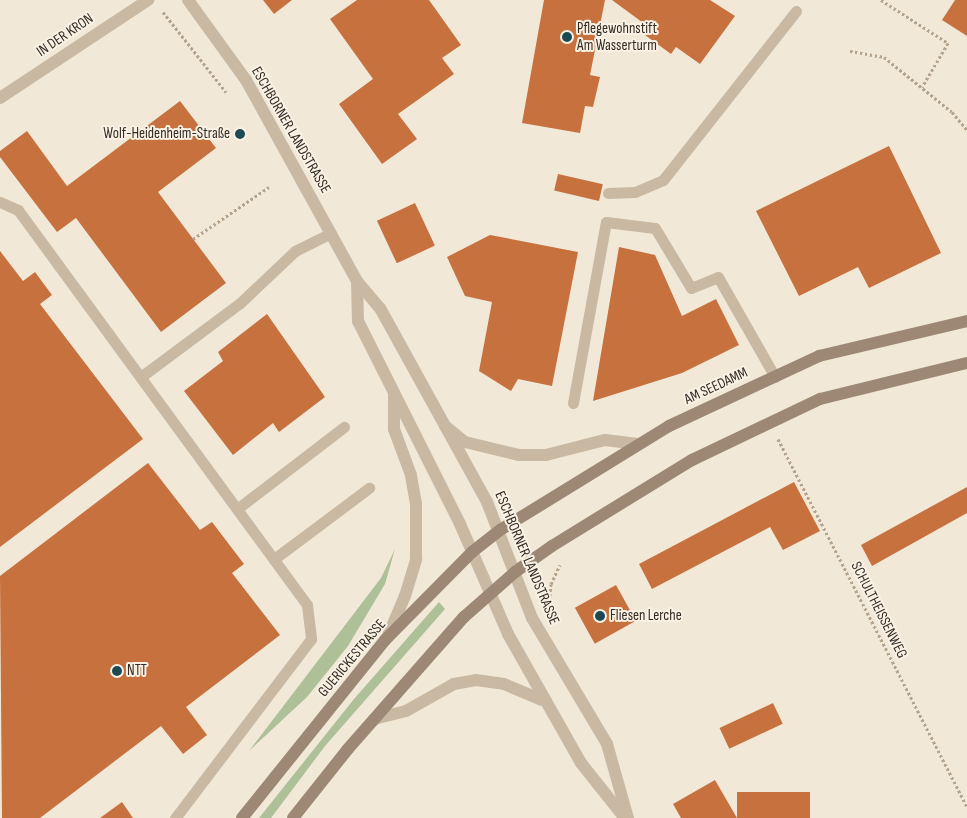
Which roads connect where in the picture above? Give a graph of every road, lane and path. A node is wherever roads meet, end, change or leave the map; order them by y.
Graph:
1 (148, 0) edge
2 (188, 0) edge
3 (880, 0) edge
4 (159, 8) dead end
5 (796, 11) dead end
6 (850, 51) dead end
7 (922, 87) junction
8 (226, 92) dead end
9 (0, 98) edge
10 (967, 130) edge
11 (269, 187) dead end
12 (608, 193) dead end
13 (0, 202) edge
14 (331, 233) junction
15 (193, 239) dead end
16 (357, 281) junction
17 (967, 321) edge
18 (967, 363) edge
19 (142, 376) junction
20 (775, 377) junction
21 (394, 394) junction
22 (573, 403) dead end
23 (439, 421) junction
24 (769, 424) junction
25 (344, 427) dead end
26 (636, 444) junction
27 (369, 488) dead end
28 (238, 509) junction
29 (500, 530) junction
30 (472, 552) junction
31 (274, 559) junction
32 (561, 562) dead end
33 (515, 572) junction
34 (488, 594) junction
35 (549, 606) dead end
36 (386, 640) junction
37 (542, 700) junction
38 (374, 719) junction
39 (967, 807) edge
40 (175, 818) edge
41 (242, 818) edge
42 (293, 818) edge
43 (626, 818) edge

1 - 9 street, IN DER KRON
2 - 14 street, ESCHBORNER LANDSTRASSE
3 - 7 path
4 - 8 path
5 - 12 lane
6 - 7 path
7 - 10 path
11 - 15 path
13 - 19 lane
14 - 16 street, ESCHBORNER LANDSTRASSE
14 - 19 lane
16 - 21 street, ESCHBORNER LANDSTRASSE
16 - 23 street, ESCHBORNER LANDSTRASSE
17 - 20 main road, AM SEEDAMM
18 - 24 main road
19 - 28 lane
20 - 22 lane
20 - 26 main road, AM SEEDAMM
21 - 30 street, ESCHBORNER LANDSTRASSE
21 - 36 street, ESCHBORNER LANDSTRASSE
23 - 26 street, ESCHBORNER LANDSTRASSE
23 - 29 street, ESCHBORNER LANDSTRASSE
24 - 33 main road
24 - 39 path, SCHULTHEISSENWEG
25 - 28 lane
26 - 29 main road, AM SEEDAMM
27 - 31 lane
28 - 31 lane
29 - 30 main road, GUERICKESTRASSE
29 - 33 street, ESCHBORNER LANDSTRASSE
30 - 34 street, ESCHBORNER LANDSTRASSE
30 - 36 main road, GUERICKESTRASSE
31 - 40 lane
32 - 35 path
33 - 34 main road
33 - 43 street, ESCHBORNER LANDSTRASSE
34 - 37 street, ESCHBORNER LANDSTRASSE
34 - 38 main road
36 - 41 main road, GUERICKESTRASSE
37 - 38 street
37 - 43 street, ESCHBORNER LANDSTRASSE
38 - 42 main road

